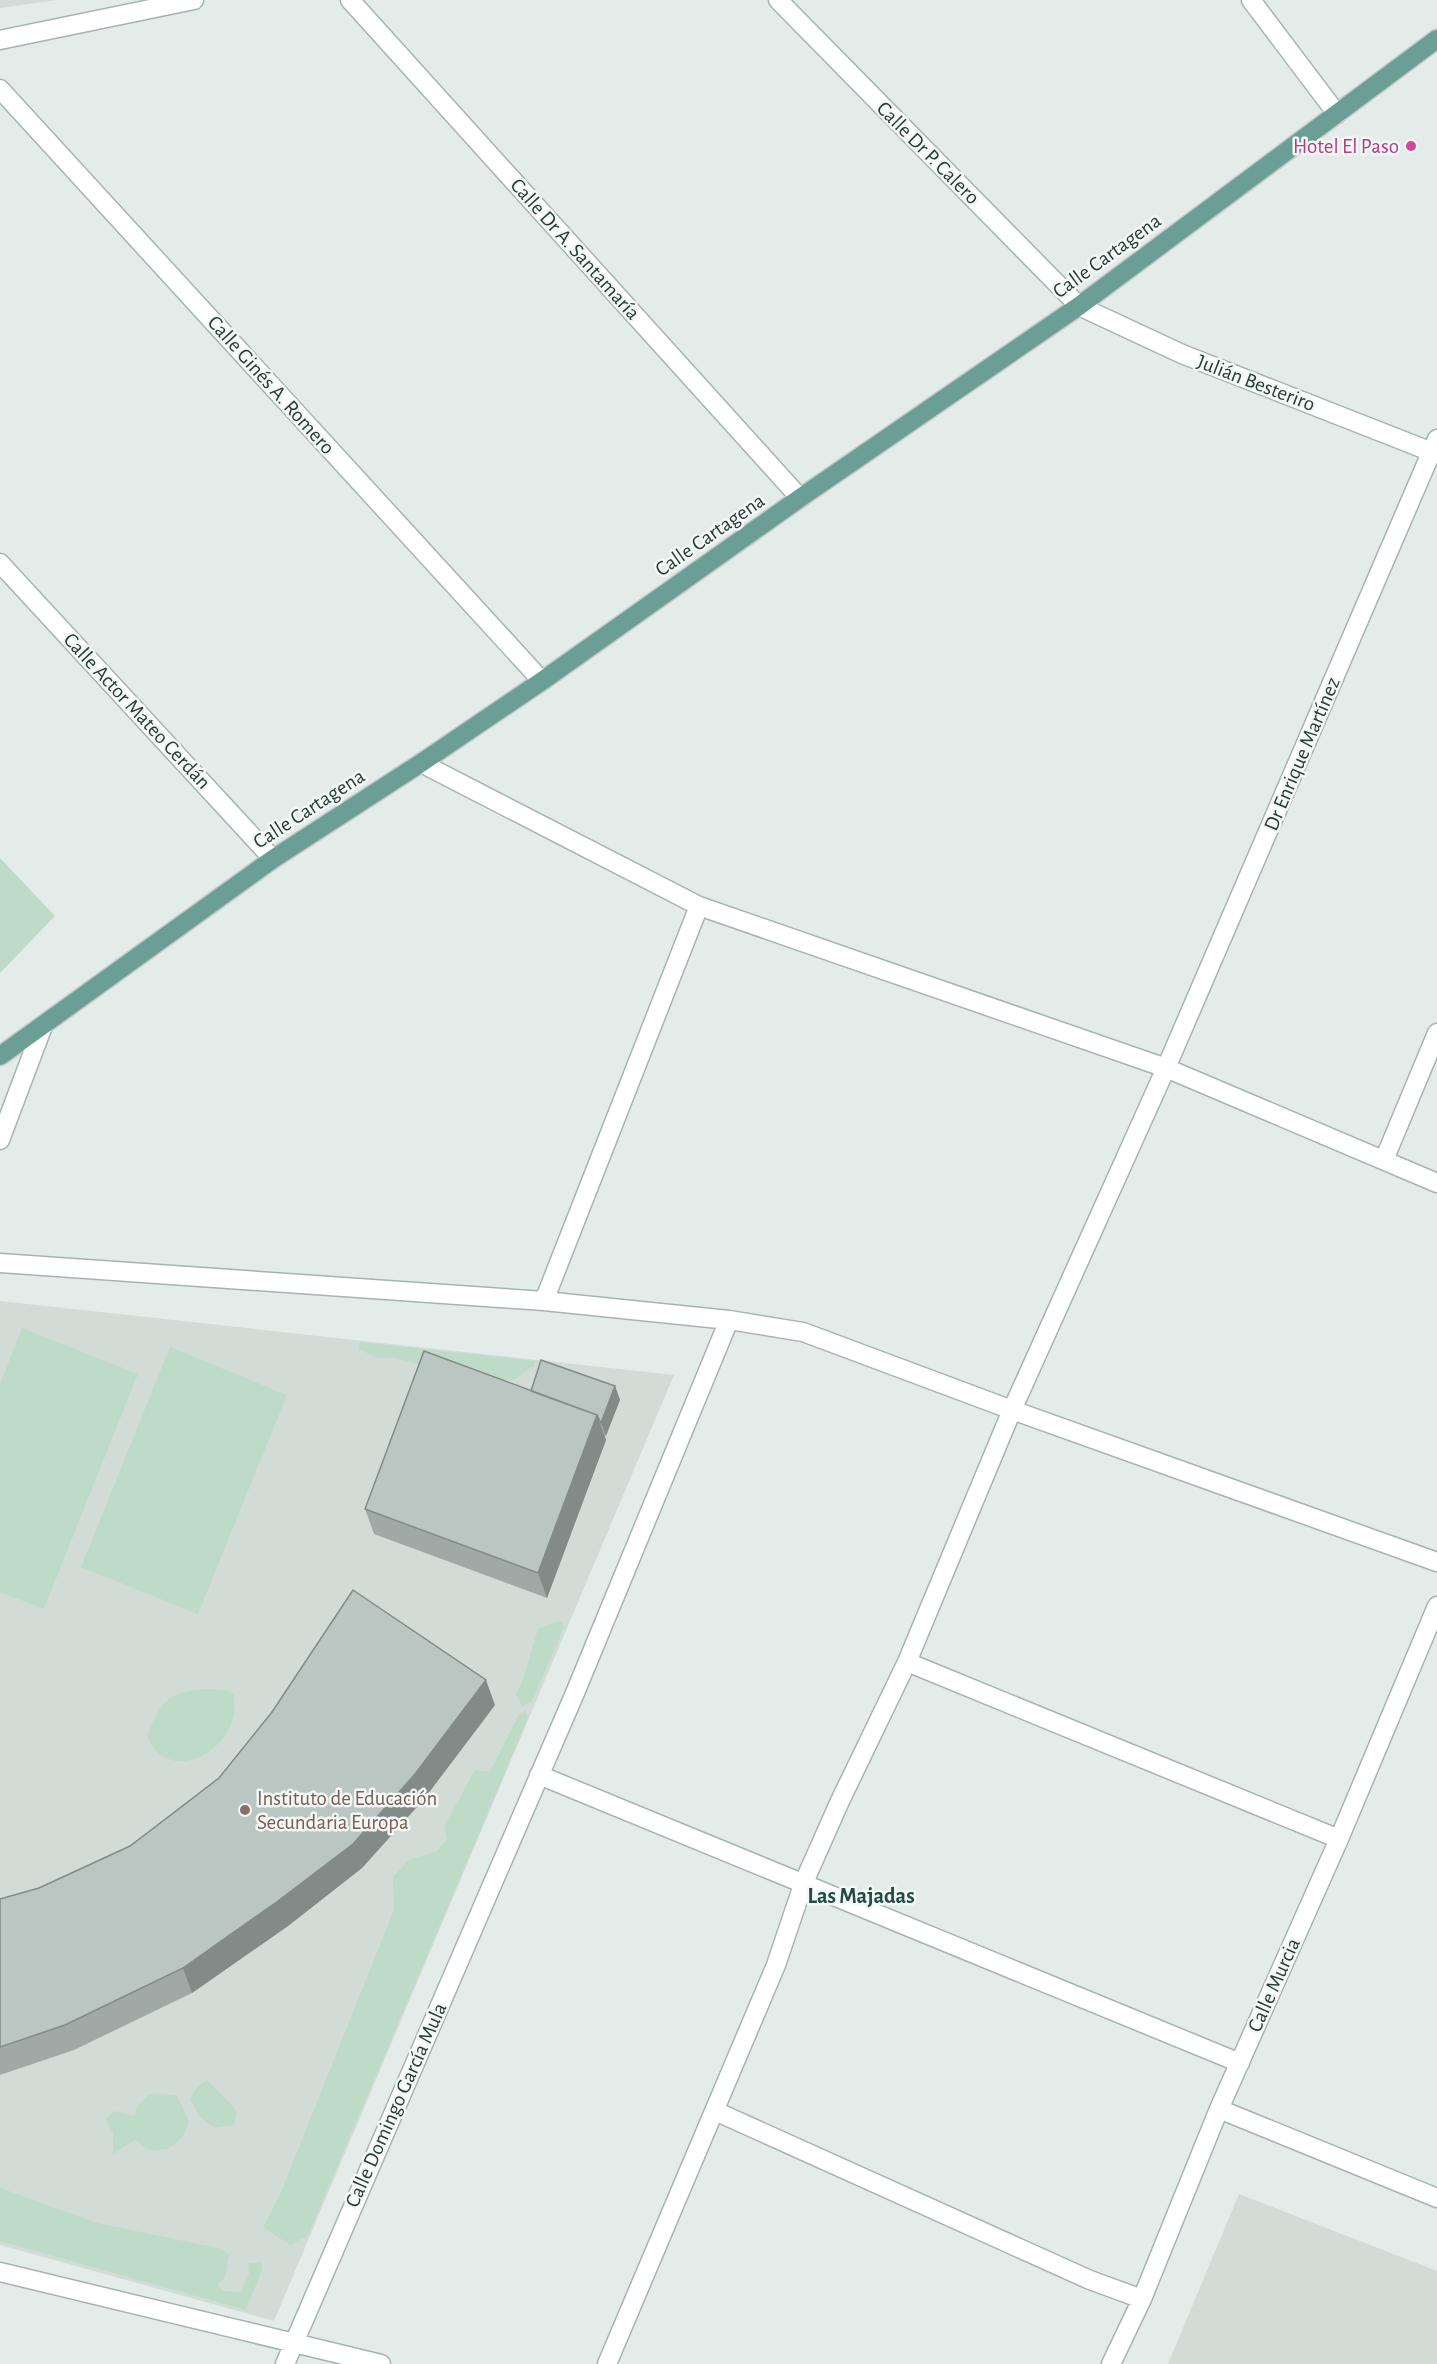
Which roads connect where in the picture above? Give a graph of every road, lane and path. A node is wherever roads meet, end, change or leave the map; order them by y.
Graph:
1 (194, 0) edge
2 (350, 0) edge
3 (778, 0) edge
4 (1251, 0) edge
5 (1437, 39) edge
6 (0, 40) edge
7 (0, 89) edge
8 (1337, 114) junction
9 (1079, 306) junction
10 (1435, 448) edge
11 (800, 498) junction
12 (0, 563) edge
13 (542, 681) junction
14 (421, 763) junction
15 (273, 858) junction
16 (699, 906) junction
17 (43, 1026) junction
18 (1437, 1033) edge
19 (0, 1056) edge
20 (1166, 1068) junction
21 (0, 1140) edge
22 (1384, 1160) junction
23 (1437, 1183) edge
24 (0, 1263) edge
25 (544, 1301) junction
26 (729, 1320) junction
27 (1012, 1410) junction
28 (1437, 1562) edge
29 (1437, 1606) edge
30 (907, 1662) junction
31 (539, 1775) junction
32 (1339, 1839) junction
33 (804, 1882) junction
34 (1240, 2063) junction
35 (1219, 2109) junction
36 (715, 2111) junction
37 (1437, 2198) edge
38 (0, 2272) edge
39 (1142, 2298) junction
40 (294, 2342) junction
41 (285, 2364) edge
42 (381, 2364) edge
43 (608, 2364) edge
44 (1111, 2364) edge

1 - 6 street
2 - 11 street, Calle Dr A. Santamaría
3 - 9 street, Calle Dr P. Calero
4 - 8 street
5 - 8 main road, Calle Cartagena
7 - 13 street, Calle Ginés A. Romero
8 - 9 main road, Calle Cartagena
9 - 10 street, Julián Besteriro
9 - 11 main road, Calle Cartagena
10 - 20 street, Dr Enrique Martínez
11 - 13 main road, Calle Cartagena
12 - 15 street, Calle Actor Mateo Cerdán
13 - 14 main road, Calle Cartagena
14 - 15 main road, Calle Cartagena
14 - 16 street
15 - 17 main road, Calle Cartagena
16 - 20 street
16 - 25 street
17 - 19 main road, Calle Cartagena
17 - 21 street
18 - 22 street
20 - 22 street
20 - 27 street, Dr Enrique Martínez
22 - 23 street
24 - 25 street
25 - 26 street
26 - 27 street
26 - 31 street, Calle Domingo García Mula
27 - 28 street
27 - 30 street, Dr Enrique Martínez
29 - 32 street, Calle Murcia
30 - 32 street
30 - 33 street, Dr Enrique Martínez
31 - 33 street
31 - 40 street, Calle Domingo García Mula
32 - 34 street, Calle Murcia
33 - 34 street
33 - 36 street, Dr Enrique Martínez
34 - 35 street, Calle Murcia
35 - 37 street
35 - 39 street, Calle Murcia
36 - 39 street
36 - 43 street, Dr Enrique Martínez
38 - 40 street
39 - 44 street, Calle Murcia
40 - 41 street, Calle Domingo García Mula
40 - 42 street

